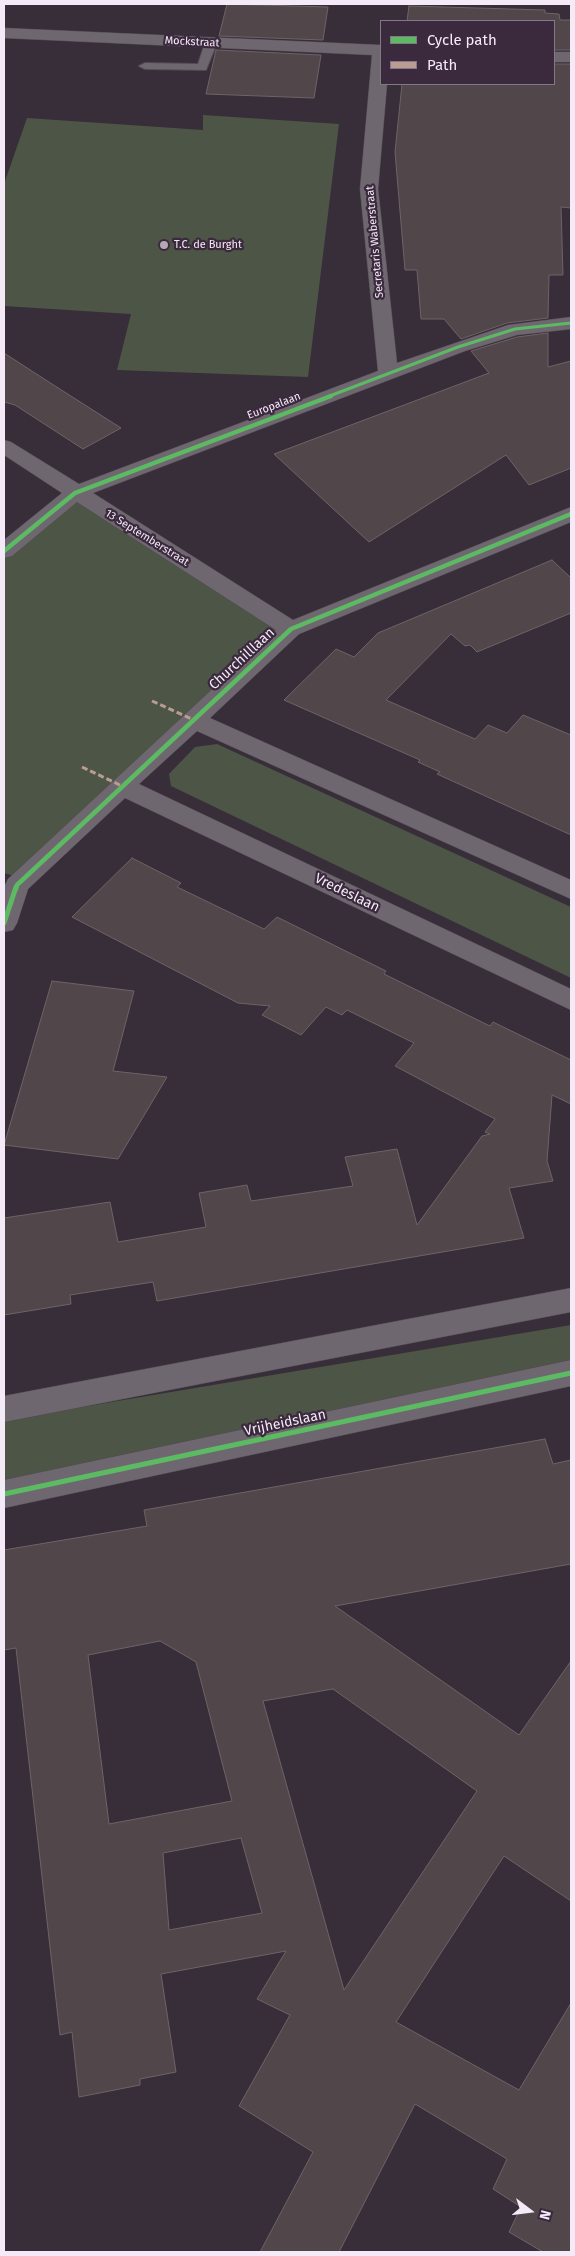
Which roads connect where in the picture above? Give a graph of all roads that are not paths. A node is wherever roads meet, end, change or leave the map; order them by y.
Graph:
1 (4, 33) edge
2 (211, 43) junction
3 (380, 50) edge
4 (555, 57) edge
5 (571, 58) edge
6 (380, 62) edge
7 (145, 66) dead end
8 (571, 323) edge
9 (388, 374) junction
10 (4, 446) edge
11 (75, 493) junction
12 (571, 514) edge
13 (4, 551) edge
14 (292, 629) junction
15 (194, 720) junction
16 (122, 786) junction
17 (10, 883) edge
18 (571, 890) edge
19 (4, 923) edge
20 (571, 1000) edge
21 (571, 1300) edge
22 (571, 1373) edge
23 (4, 1409) edge
24 (4, 1494) edge

1 - 2 street, Mockstraat
2 - 3 street, Mockstraat
2 - 7 lane
4 - 5 street
6 - 9 street, Secretaris Waberstraat
8 - 9 street, Europalaan
9 - 11 street, Europalaan
10 - 11 street, 13 Septemberstraat
11 - 13 street, Europalaan
11 - 14 street, 13 Septemberstraat
12 - 14 street, Churchilllaan
14 - 15 street, Churchilllaan
15 - 16 street, Churchilllaan
15 - 18 street
16 - 17 street, Churchilllaan
16 - 20 street, Vredeslaan
17 - 19 street, Churchilllaan
21 - 23 street
22 - 24 street, Vrijheidslaan

